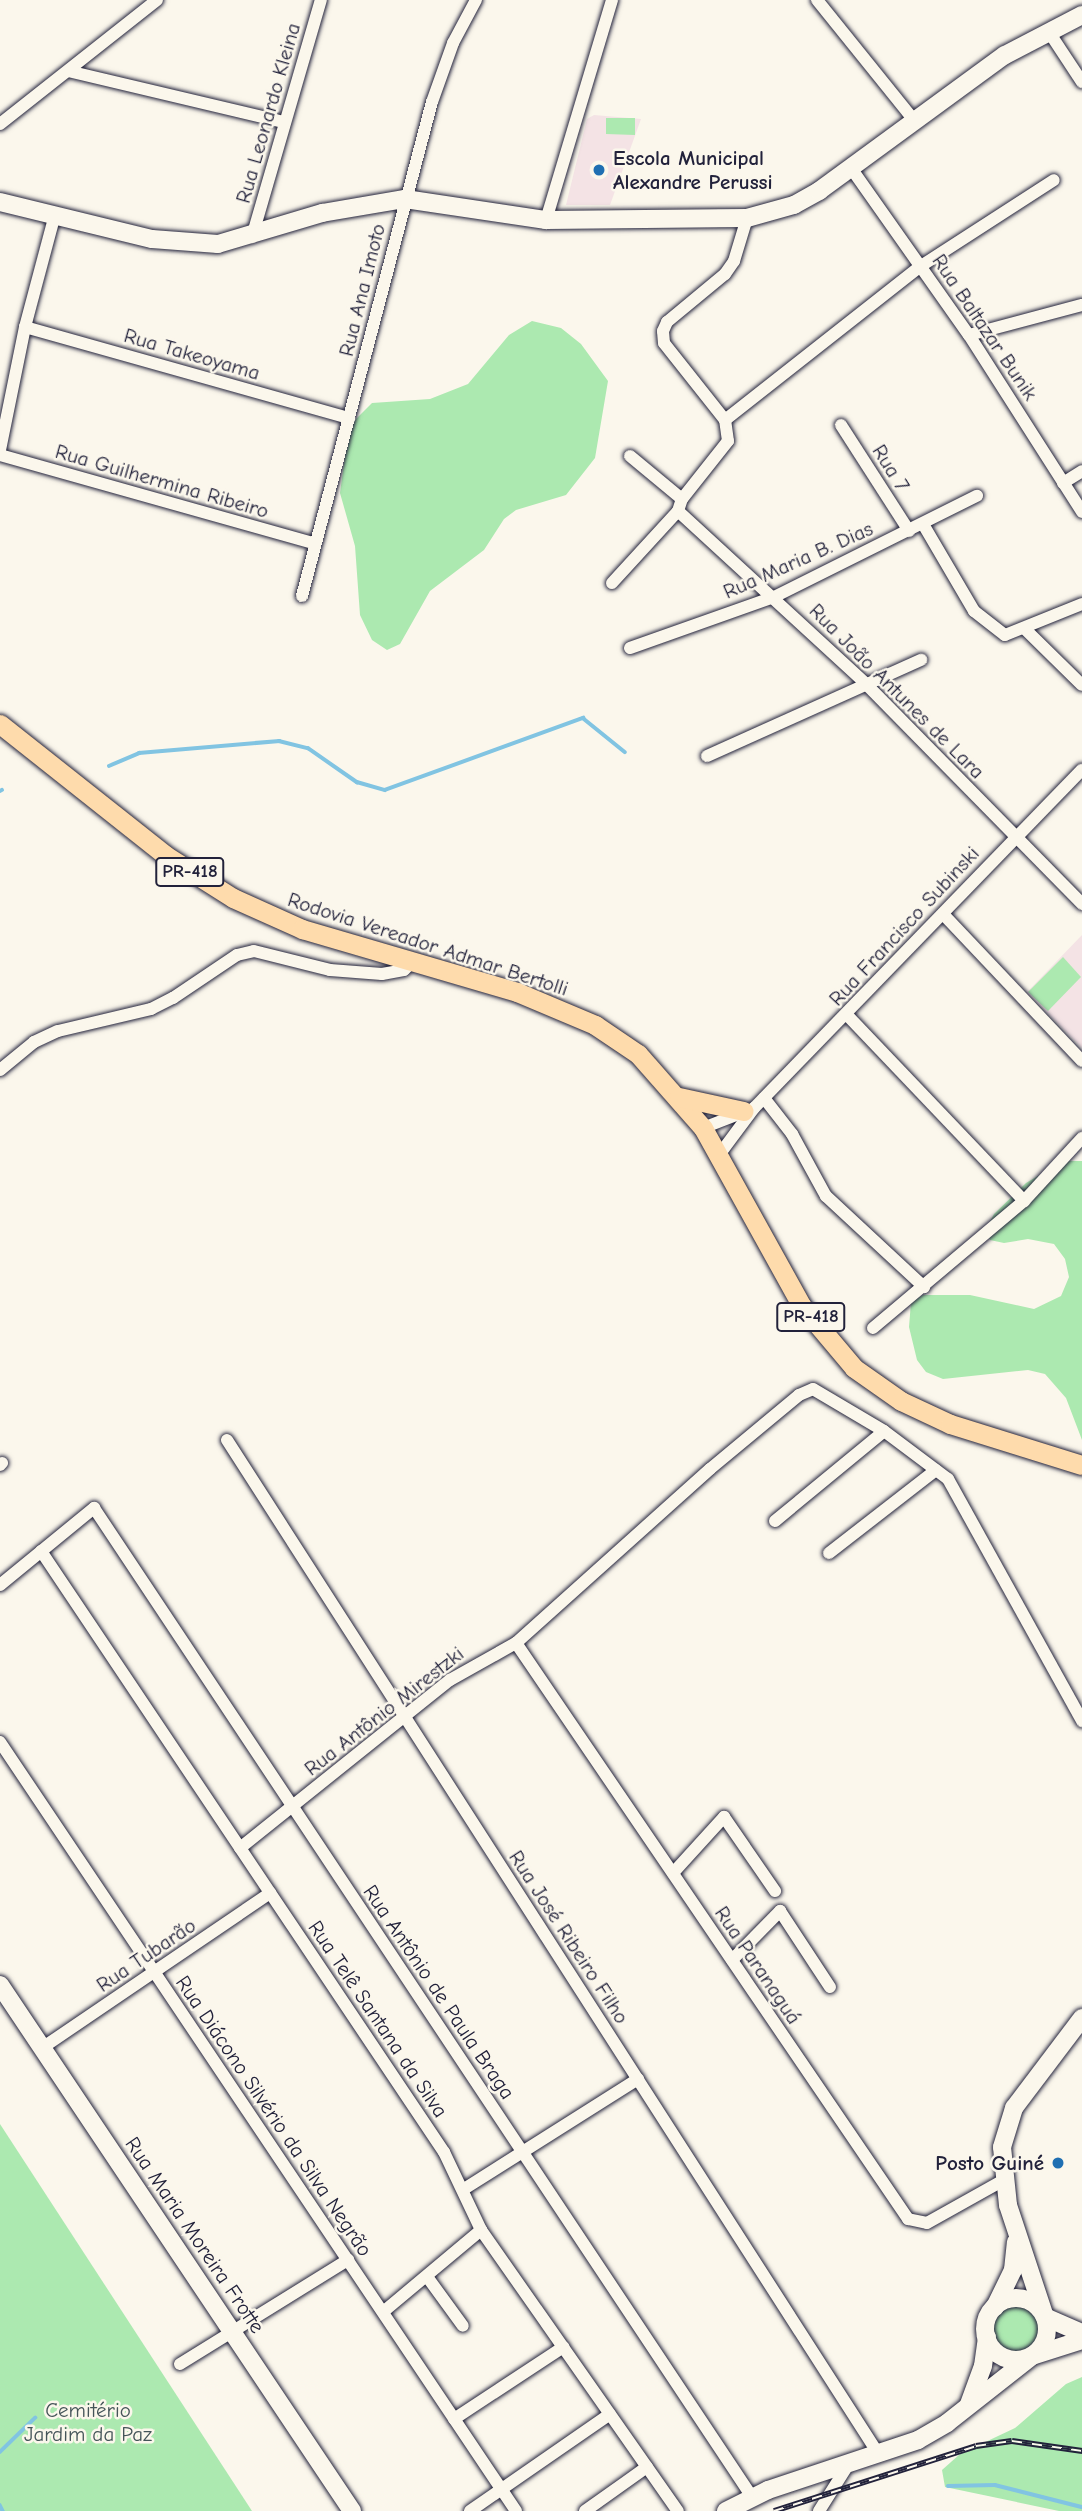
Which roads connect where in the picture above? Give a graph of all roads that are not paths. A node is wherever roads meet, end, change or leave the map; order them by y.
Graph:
1 (157, 0) edge
2 (321, 0) edge
3 (476, 0) edge
4 (596, 0) edge
5 (819, 1) edge
6 (611, 3) edge
7 (1082, 15) edge
8 (1049, 32) junction
9 (68, 71) junction
10 (1082, 82) edge
11 (913, 119) junction
12 (284, 122) junction
13 (0, 124) edge
14 (851, 168) junction
15 (1054, 180) dead end
16 (405, 199) junction
17 (0, 202) edge
18 (55, 214) junction
19 (747, 218) junction
20 (546, 220) junction
21 (252, 237) junction
22 (921, 266) junction
23 (1082, 305) edge
24 (25, 327) junction
25 (969, 335) junction
26 (349, 418) junction
27 (725, 420) junction
28 (841, 425) dead end
29 (0, 450) edge
30 (0, 455) edge
31 (630, 456) dead end
32 (1082, 471) edge
33 (1063, 483) junction
34 (977, 496) dead end
35 (680, 505) junction
36 (1082, 512) edge
37 (923, 524) junction
38 (909, 531) junction
39 (313, 544) junction
40 (611, 583) dead end
41 (302, 596) dead end
42 (774, 597) junction
43 (1082, 604) edge
44 (1026, 630) junction
45 (631, 648) dead end
46 (921, 660) dead end
47 (867, 685) junction
48 (1082, 685) edge
49 (0, 724) edge
50 (707, 757) dead end
51 (1082, 770) edge
52 (1015, 837) junction
53 (1082, 904) edge
54 (943, 914) junction
55 (413, 961) junction
56 (847, 1015) junction
57 (1082, 1061) edge
58 (0, 1070) edge
59 (679, 1097) junction
60 (764, 1098) junction
61 (749, 1110) junction
62 (703, 1128) junction
63 (1082, 1138) edge
64 (719, 1155) junction
65 (1024, 1201) junction
66 (924, 1287) junction
67 (873, 1328) dead end
68 (884, 1431) junction
69 (227, 1440) dead end
70 (1082, 1465) edge
71 (936, 1470) junction
72 (775, 1521) dead end
73 (41, 1551) junction
74 (829, 1553) dead end
75 (0, 1585) edge
76 (516, 1643) junction
77 (405, 1716) junction
78 (1082, 1721) edge
79 (0, 1742) edge
80 (293, 1807) junction
81 (240, 1848) junction
82 (673, 1873) junction
83 (775, 1891) dead end
84 (270, 1893) junction
85 (732, 1960) junction
86 (154, 1972) junction
87 (0, 1985) edge
88 (830, 1987) dead end
89 (1082, 2018) edge
90 (42, 2048) junction
91 (638, 2079) junction
92 (523, 2152) junction
93 (1002, 2181) junction
94 (464, 2189) junction
95 (481, 2230) junction
96 (1017, 2235) junction
97 (348, 2260) junction
98 (428, 2278) junction
99 (995, 2306) junction
100 (383, 2312) junction
101 (1045, 2317) junction
102 (463, 2326) dead end
103 (232, 2332) junction
104 (1082, 2333) edge
105 (987, 2337) junction
106 (1082, 2340) edge
107 (563, 2347) junction
108 (1032, 2356) junction
109 (180, 2364) dead end
110 (969, 2405) junction
111 (610, 2414) junction
112 (454, 2419) junction
113 (879, 2455) junction
114 (848, 2465) junction
115 (647, 2467) junction
116 (502, 2489) junction
117 (752, 2497) junction
118 (352, 2511) edge
119 (470, 2511) edge
120 (516, 2511) edge
121 (585, 2511) edge
122 (678, 2511) edge
123 (726, 2511) edge
124 (819, 2511) edge

1 - 9 street
2 - 12 street, Rua Leonardo Kleina
3 - 16 street, Rua Ana Imoto
4 - 6 street
5 - 11 street
6 - 20 street
7 - 8 main road
8 - 10 street
8 - 11 main road
9 - 12 street
9 - 13 street
11 - 14 main road
12 - 21 street, Rua Leonardo Kleina
14 - 19 main road
14 - 22 street, Rua Baltazar Bunik
15 - 22 street
16 - 20 main road
16 - 21 main road
16 - 26 street, Rua Ana Imoto
17 - 18 main road
18 - 21 main road
18 - 24 street
19 - 20 main road
19 - 27 street
22 - 25 street, Rua Baltazar Bunik
22 - 27 street
23 - 25 street
24 - 26 street, Rua Takeoyama
24 - 29 street
25 - 33 street, Rua Baltazar Bunik
26 - 39 street, Rua Ana Imoto
27 - 35 street
28 - 38 street, Rua 7
30 - 39 street, Rua Guilhermina Ribeiro
31 - 35 street, Rua João Antunes de Lara
32 - 33 street
33 - 36 street, Rua Baltazar Bunik
34 - 37 street, Rua Maria B. Dias
35 - 40 street
35 - 42 street, Rua João Antunes de Lara
37 - 38 street, Rua Maria B. Dias
37 - 44 street
38 - 42 street, Rua Maria B. Dias
39 - 41 street, Rua Ana Imoto
42 - 45 street, Rua Maria B. Dias
42 - 47 street, Rua João Antunes de Lara
43 - 44 street
44 - 48 street
46 - 47 street
47 - 50 street
47 - 52 street, Rua João Antunes de Lara
49 - 55 highway, Rodovia Vereador Admar Bertolli / PR-418
51 - 52 street, Rua Francisco Subinski
52 - 53 street, Rua João Antunes de Lara
52 - 54 street, Rua Francisco Subinski
54 - 56 street, Rua Francisco Subinski
54 - 57 street
55 - 58 street
55 - 59 highway, Rodovia Vereador Admar Bertolli / PR-418
56 - 60 street, Rua Francisco Subinski
56 - 65 street
59 - 61 highway
59 - 62 highway, Rodovia Vereador Admar Bertolli / PR-418
60 - 61 street, Rua Francisco Subinski
60 - 66 street
61 - 62 street, Rua Francisco Subinski
61 - 64 street, Rua Francisco Subinski
62 - 64 highway, Rodovia Vereador Admar Bertolli / PR-418
63 - 65 street
64 - 70 highway, Rodovia Vereador Admar Bertolli / PR-418
65 - 66 street
66 - 67 street
68 - 71 street
68 - 72 street
68 - 76 street, Rua Antônio Mirestzki
69 - 77 street, Rua José Ribeiro Filho
71 - 74 street
71 - 78 street
73 - 75 street
73 - 80 street, Rua Antônio de Paula Braga
73 - 81 street, Rua Telê Santana da Silva
76 - 77 street, Rua Antônio Mirestzki
76 - 82 street, Rua Paranaguá
77 - 80 street, Rua Antônio Mirestzki
77 - 91 street, Rua José Ribeiro Filho
79 - 86 street, Rua Diácono Silvério da Silva Negrão
80 - 81 street, Rua Antônio Mirestzki
80 - 92 street, Rua Antônio de Paula Braga
81 - 84 street, Rua Telê Santana da Silva
82 - 83 street
82 - 85 street, Rua Paranaguá
84 - 86 street, Rua Tubarão
84 - 94 street, Rua Telê Santana da Silva
85 - 88 street
85 - 93 street, Rua Paranaguá
86 - 90 street, Rua Tubarão
86 - 97 street, Rua Diácono Silvério da Silva Negrão
87 - 90 main road, Rua Maria Moreira Frotte
89 - 93 main road
90 - 103 main road, Rua Maria Moreira Frotte
91 - 92 street
91 - 113 street, Rua José Ribeiro Filho
92 - 94 street
92 - 117 street, Rua Antônio de Paula Braga
93 - 96 main road
94 - 95 street, Rua Telê Santana da Silva
95 - 98 street
95 - 107 street, Rua Telê Santana da Silva
96 - 99 main road
96 - 101 main road
97 - 100 street, Rua Diácono Silvério da Silva Negrão
97 - 103 street
98 - 100 street
98 - 102 street
99 - 101 main road
99 - 105 main road
100 - 112 street, Rua Diácono Silvério da Silva Negrão
101 - 104 main road
101 - 108 main road
103 - 109 street
103 - 118 main road, Rua Maria Moreira Frotte
105 - 108 main road
105 - 110 main road
106 - 108 main road
107 - 111 street, Rua Telê Santana da Silva
107 - 112 street
108 - 110 main road
110 - 113 main road
111 - 115 street, Rua Telê Santana da Silva
111 - 116 street
112 - 116 street, Rua Diácono Silvério da Silva Negrão
113 - 114 main road
114 - 117 main road
114 - 124 street
115 - 121 street
115 - 122 street, Rua Telê Santana da Silva
116 - 119 street
116 - 120 street, Rua Diácono Silvério da Silva Negrão
117 - 123 main road

